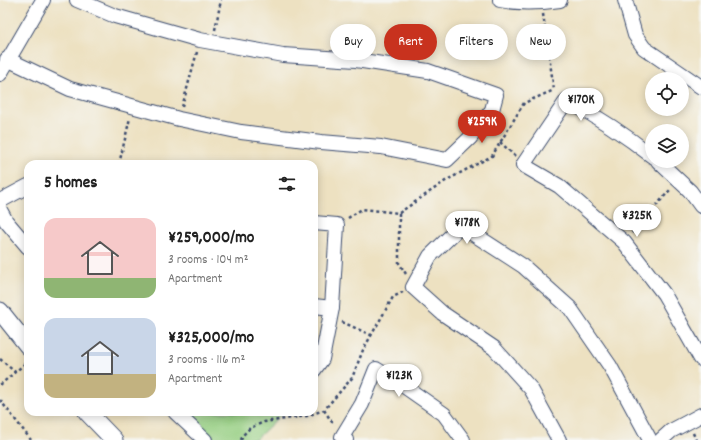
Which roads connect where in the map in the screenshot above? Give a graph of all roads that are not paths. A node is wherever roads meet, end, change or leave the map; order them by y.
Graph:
1 (43, 0) edge
2 (77, 0) edge
3 (500, 0) edge
4 (560, 0) edge
5 (625, 0) edge
6 (7, 59) junction
7 (0, 74) edge
8 (701, 87) edge
9 (645, 151) edge
10 (665, 168) edge
11 (24, 188) edge
12 (0, 201) edge
13 (701, 206) edge
14 (0, 210) edge
15 (318, 223) edge
16 (24, 242) edge
17 (318, 306) edge
18 (332, 308) junction
19 (0, 311) edge
20 (24, 341) edge
21 (701, 359) edge
22 (318, 364) edge
23 (701, 415) edge
24 (91, 416) edge
25 (179, 416) edge
26 (114, 440) edge
27 (205, 440) edge
28 (346, 440) edge
29 (463, 440) edge
30 (559, 440) edge
31 (650, 440) edge
32 (661, 440) edge

1 - 6 street
2 - 6 street
3 - 4 street
5 - 8 street
6 - 7 street
9 - 21 street
10 - 13 street
11 - 12 street
14 - 16 street
15 - 18 street
17 - 18 street
18 - 22 street
19 - 20 street
23 - 32 street
24 - 26 street
25 - 27 street
28 - 29 street
30 - 31 street

